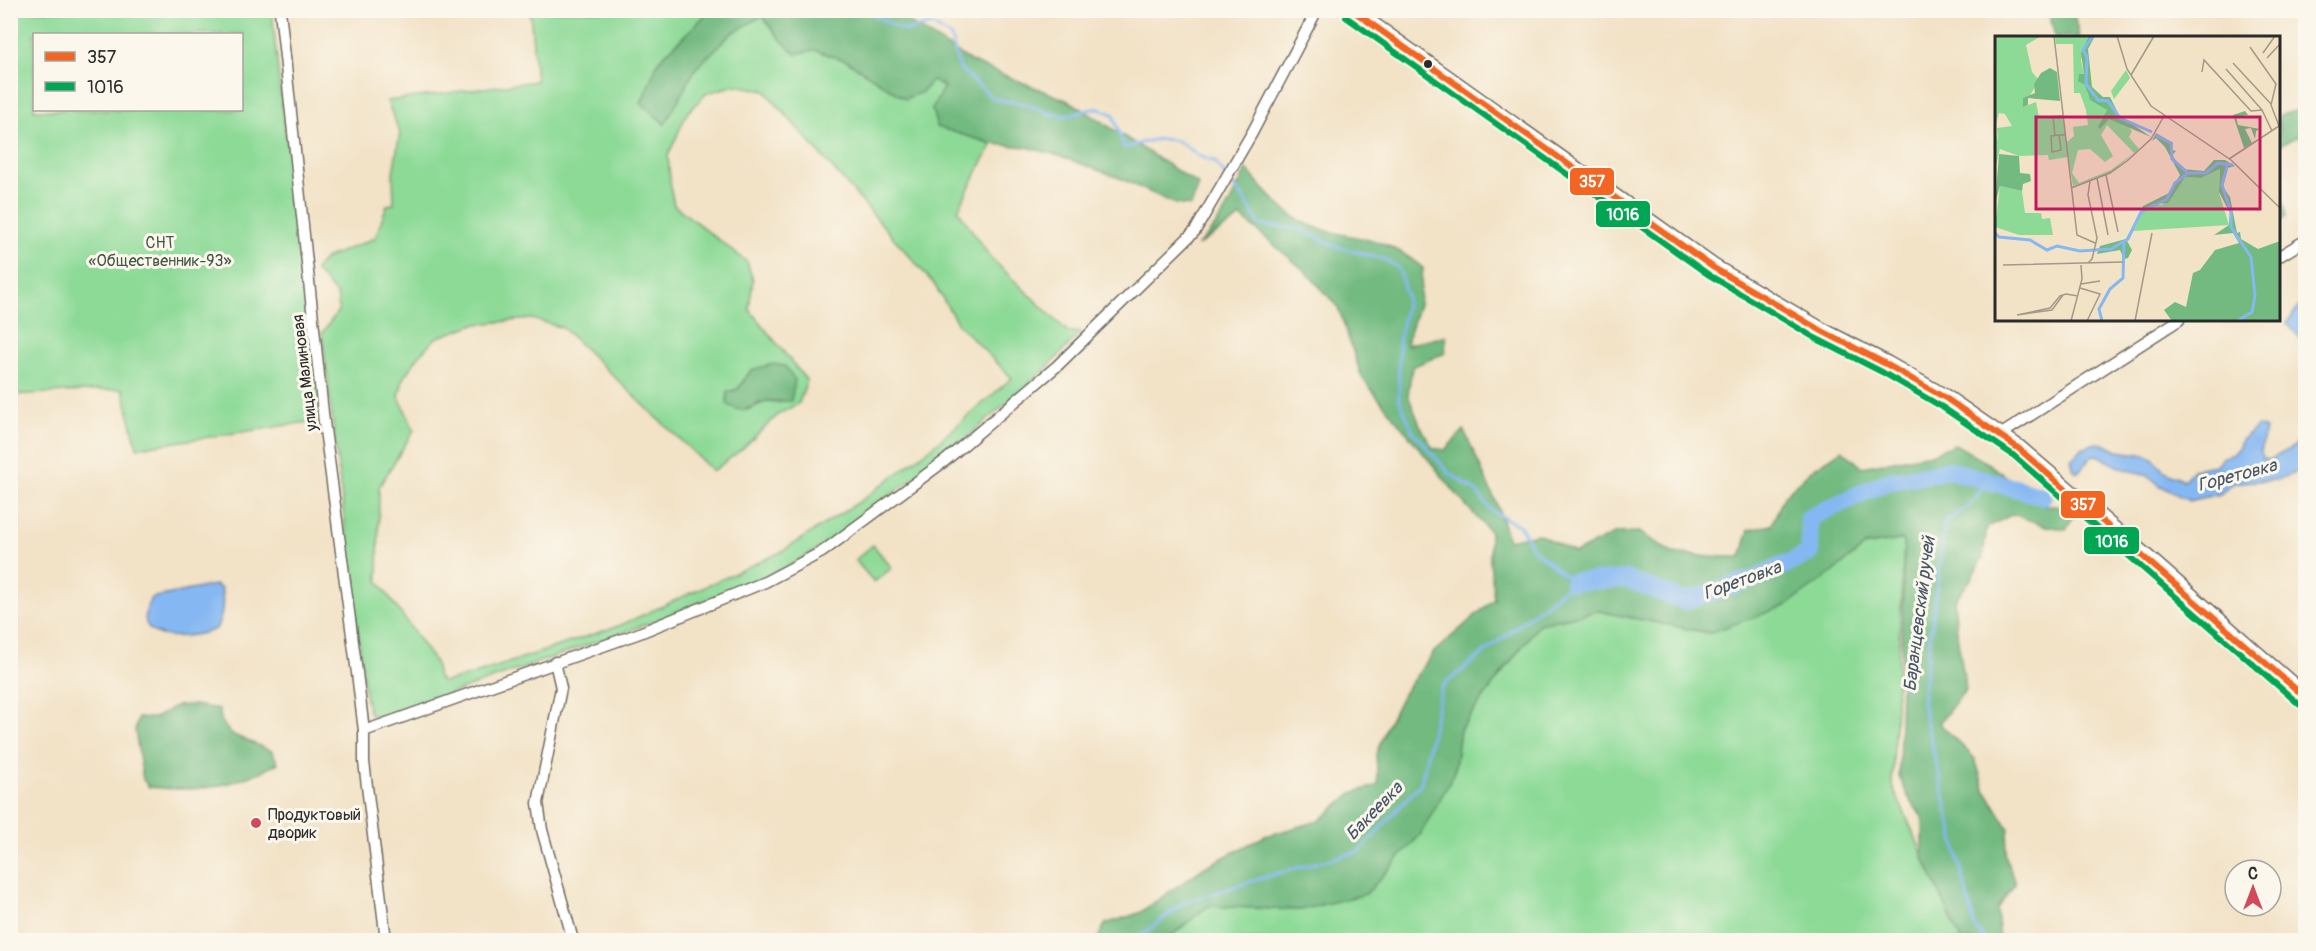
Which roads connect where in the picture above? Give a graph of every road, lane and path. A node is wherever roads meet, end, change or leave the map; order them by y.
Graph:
1 (280, 10) edge
2 (1317, 10) edge
3 (1351, 10) edge
4 (2306, 240) edge
5 (2280, 256) edge
6 (2177, 321) edge
7 (2000, 435) junction
8 (555, 662) junction
9 (2306, 698) edge
10 (364, 731) junction
11 (386, 940) edge
12 (573, 940) edge

1 - 10 street, улица Малиновая
2 - 8 street
3 - 7 main road
4 - 5 street
6 - 7 street
7 - 9 main road
8 - 10 street
8 - 12 street
10 - 11 street, улица Малиновая

